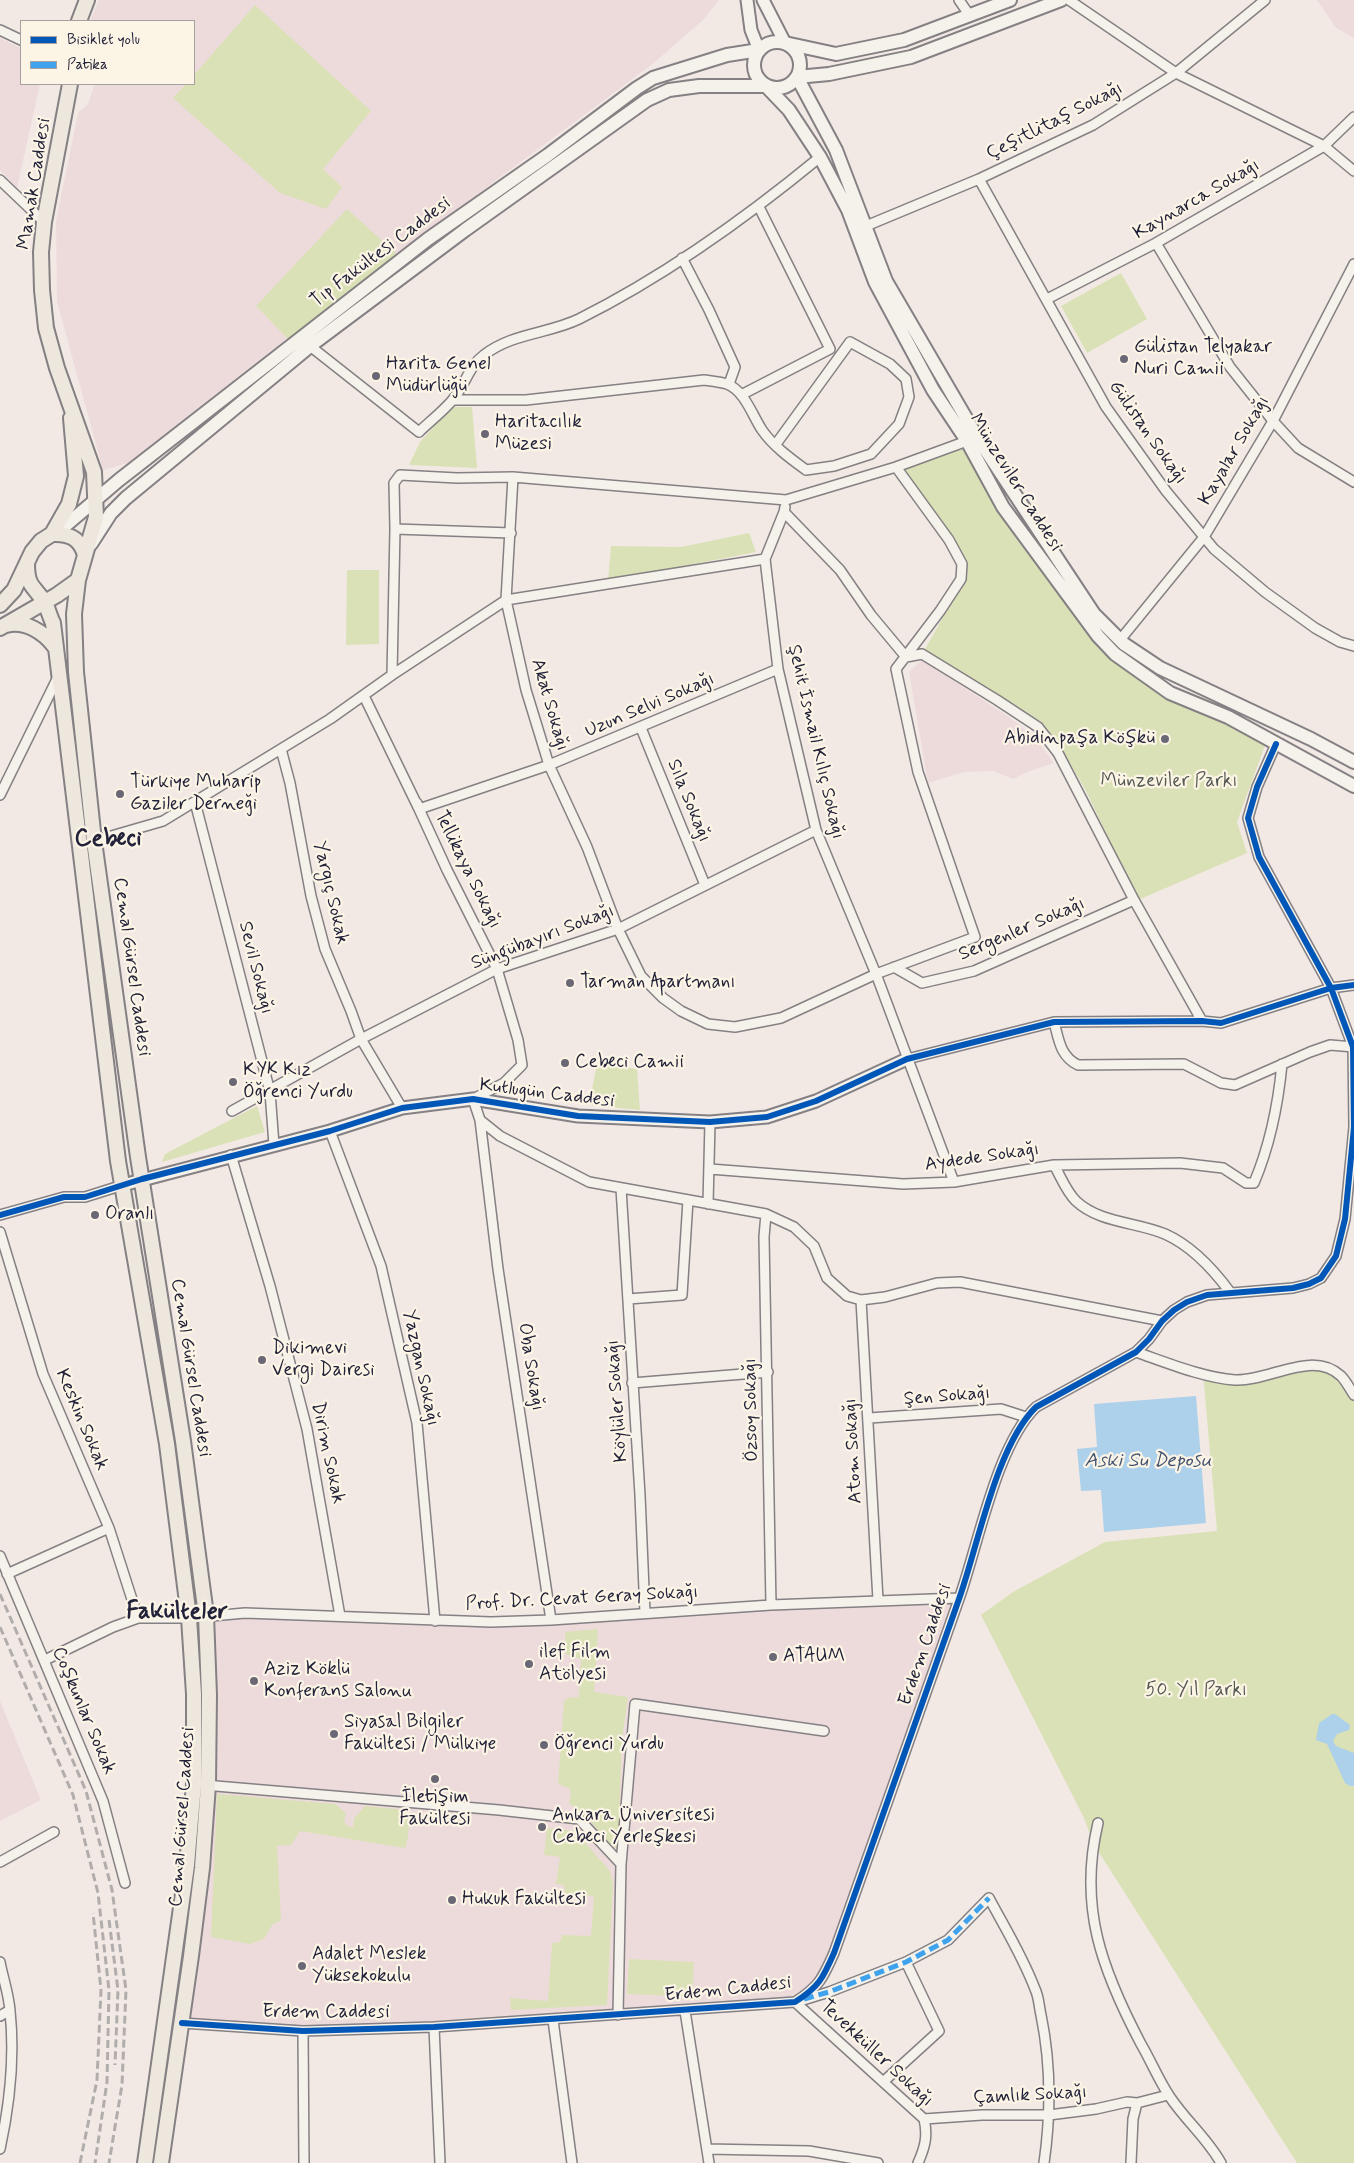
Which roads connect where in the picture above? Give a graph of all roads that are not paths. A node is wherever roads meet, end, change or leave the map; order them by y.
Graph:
1 (87, 0) edge
2 (747, 0) edge
3 (763, 0) edge
4 (959, 0) edge
5 (1010, 0) edge
6 (1061, 0) edge
7 (1069, 0) edge
8 (1265, 0) edge
9 (970, 16) junction
10 (79, 20) edge
11 (0, 30) edge
12 (20, 40) edge
13 (785, 43) junction
14 (759, 50) junction
15 (1176, 73) junction
16 (796, 77) junction
17 (70, 85) edge
18 (766, 86) junction
19 (1354, 117) edge
20 (1324, 146) junction
21 (836, 150) junction
22 (820, 157) junction
23 (1354, 171) edge
24 (980, 179) junction
25 (0, 180) edge
26 (759, 207) junction
27 (44, 222) junction
28 (866, 226) junction
29 (1156, 243) junction
30 (682, 258) junction
31 (1354, 264) edge
32 (1046, 299) junction
33 (310, 346) junction
34 (729, 384) junction
35 (742, 395) junction
36 (454, 400) junction
37 (71, 407) junction
38 (1273, 422) junction
39 (967, 441) junction
40 (776, 444) junction
41 (896, 466) junction
42 (513, 477) junction
43 (1354, 482) edge
44 (96, 499) junction
45 (786, 500) junction
46 (784, 512) junction
47 (395, 529) junction
48 (510, 533) junction
49 (52, 534) junction
50 (1204, 537) junction
51 (85, 555) junction
52 (765, 558) junction
53 (27, 563) junction
54 (78, 580) junction
55 (506, 600) junction
56 (44, 602) junction
57 (0, 605) edge
58 (1, 627) edge
59 (1120, 640) junction
60 (55, 646) junction
61 (1354, 646) edge
62 (906, 658) junction
63 (778, 669) junction
64 (392, 675) junction
65 (58, 677) junction
66 (364, 696) junction
67 (641, 728) junction
68 (1276, 744) junction
69 (281, 749) junction
70 (1354, 762) edge
71 (549, 765) junction
72 (1354, 786) edge
73 (0, 796) edge
74 (195, 802) junction
75 (419, 809) junction
76 (816, 830) junction
77 (94, 841) junction
78 (706, 886) junction
79 (1134, 900) junction
80 (618, 929) junction
81 (894, 967) junction
82 (497, 969) junction
83 (876, 974) junction
84 (1354, 985) edge
85 (1331, 988) junction
86 (1202, 1021) junction
87 (1054, 1022) junction
88 (361, 1039) junction
89 (1354, 1047) edge
90 (907, 1059) junction
91 (1282, 1064) junction
92 (270, 1092) junction
93 (473, 1099) junction
94 (402, 1108) junction
95 (232, 1111) dead end
96 (480, 1120) junction
97 (710, 1122) junction
98 (330, 1130) junction
99 (274, 1145) junction
100 (231, 1155) junction
101 (1054, 1165) junction
102 (710, 1169) junction
103 (142, 1179) junction
104 (954, 1182) junction
105 (123, 1185) junction
106 (621, 1188) junction
107 (688, 1200) junction
108 (708, 1204) junction
109 (766, 1214) junction
110 (0, 1215) edge
111 (0, 1232) edge
112 (1230, 1292) junction
113 (628, 1299) junction
114 (861, 1300) junction
115 (1162, 1321) junction
116 (1136, 1352) junction
117 (768, 1372) junction
118 (632, 1383) junction
119 (1354, 1395) edge
120 (1026, 1417) junction
121 (868, 1418) junction
122 (109, 1528) junction
123 (0, 1556) edge
124 (7, 1574) junction
125 (959, 1598) junction
126 (878, 1600) junction
127 (772, 1605) junction
128 (645, 1612) junction
129 (206, 1616) junction
130 (340, 1616) junction
131 (138, 1618) junction
132 (189, 1618) junction
133 (551, 1620) junction
134 (435, 1621) junction
135 (45, 1660) junction
136 (824, 1731) dead end
137 (194, 1784) junction
138 (208, 1785) junction
139 (1098, 1823) dead end
140 (54, 1832) dead end
141 (0, 1862) edge
142 (621, 1864) junction
143 (125, 1883) dead end
144 (0, 1962) edge
145 (906, 1962) junction
146 (795, 2002) junction
147 (10, 2010) junction
148 (684, 2011) junction
149 (618, 2015) junction
150 (0, 2016) edge
151 (553, 2020) junction
152 (182, 2023) junction
153 (434, 2027) junction
154 (303, 2031) junction
155 (883, 2082) junction
156 (1168, 2095) junction
157 (1137, 2103) junction
158 (1049, 2115) junction
159 (924, 2119) junction
160 (0, 2149) edge
161 (707, 2149) junction
162 (815, 2152) junction
163 (145, 2163) edge
164 (161, 2163) edge
165 (304, 2163) edge
166 (440, 2163) edge
167 (572, 2163) edge
168 (709, 2163) edge
169 (814, 2163) edge
170 (878, 2163) edge
171 (918, 2163) edge
172 (1044, 2163) edge
173 (1131, 2163) edge
174 (1221, 2163) edge

1 - 10 main road
2 - 14 street
3 - 13 street
4 - 9 street
5 - 9 main road
6 - 16 main road
7 - 15 street
8 - 15 street, Çeşitlitaş Sokağı
9 - 13 main road
11 - 12 street
13 - 14 main road
13 - 16 main road
14 - 18 main road
14 - 44 main road, Tıp Fakültesi Caddesi
15 - 20 street
15 - 24 street, Çeşitlitaş Sokağı
16 - 18 main road
16 - 21 main road, Münzeviler Caddesi
17 - 27 main road, Mamak Caddesi
18 - 22 main road, Münzeviler Caddesi
18 - 33 main road, Tıp Fakültesi Caddesi
19 - 20 street, Kaynarca Sokağı
20 - 23 street
20 - 29 street, Kaynarca Sokağı
21 - 22 main road
21 - 28 main road, Münzeviler Caddesi
22 - 26 street
22 - 39 main road, Münzeviler Caddesi
24 - 28 street, Çeşitlitaş Sokağı
24 - 32 street, Gülistan Sokağı
25 - 27 street
26 - 30 street
26 - 35 street
27 - 37 main road, Mamak Caddesi
28 - 59 main road, Münzeviler Caddesi
29 - 32 street, Kaynarca Sokağı
29 - 38 street
30 - 34 street
30 - 36 street
31 - 38 street, Kayalar Sokağı
32 - 50 street, Gülistan Sokağı
33 - 36 street
33 - 51 main road, Tıp Fakültesi Caddesi
34 - 35 street
34 - 36 street
35 - 40 street
37 - 44 main road, Mamak Caddesi
37 - 49 main road, Mamak Caddesi
38 - 43 street
38 - 50 street, Kayalar Sokağı
39 - 41 street
39 - 68 main road, Münzeviler Caddesi
40 - 40 street
41 - 45 street
41 - 62 street
42 - 45 street
42 - 47 street
42 - 48 street, Akat Sokağı
44 - 49 main road, Tıp Fakültesi Caddesi
44 - 51 main road, Mamak Caddesi
45 - 46 street, Şehit İsmail Kılıç Sokağı
46 - 52 street, Şehit İsmail Kılıç Sokağı
46 - 62 street
47 - 48 street
47 - 64 street
48 - 55 street, Akat Sokağı
49 - 51 main road
49 - 53 main road
50 - 59 street, Kayalar Sokağı
50 - 61 street, Gülistan Sokağı
51 - 54 main road
52 - 55 street
52 - 63 street, Şehit İsmail Kılıç Sokağı
53 - 56 main road
53 - 57 main road
54 - 56 main road
54 - 77 main road, Cemal Gürsel Caddesi
55 - 64 street
55 - 71 street, Akat Sokağı
56 - 58 main road
56 - 60 main road, Cemal Gürsel Caddesi
58 - 60 main road
59 - 70 main road, Münzeviler Caddesi
60 - 65 main road, Cemal Gürsel Caddesi
62 - 79 street
62 - 81 street
63 - 67 street, Uzun Selvi Sokağı
63 - 76 street, Şehit İsmail Kılıç Sokağı
64 - 66 street
65 - 73 street
65 - 105 main road, Cemal Gürsel Caddesi
66 - 69 street
66 - 75 street, Tellikaya Sokağı
67 - 71 street, Uzun Selvi Sokağı
67 - 78 street, Sıla Sokağı
68 - 72 main road, Münzeviler Caddesi
68 - 85 street
69 - 74 street
69 - 88 street, Yargıç Sokak
71 - 75 street, Uzun Selvi Sokağı
71 - 80 street, Akat Sokağı
74 - 77 street
74 - 92 street, Sevil Sokağı
75 - 82 street, Tellikaya Sokağı
76 - 78 street, Süngübayırı Sokağı
76 - 83 street, Şehit İsmail Kılıç Sokağı
77 - 103 main road, Cemal Gürsel Caddesi
78 - 80 street, Süngübayırı Sokağı
79 - 81 street, Sergenler Sokağı
79 - 86 street
80 - 82 street, Süngübayırı Sokağı
80 - 83 street, Akat Sokağı
81 - 83 street
82 - 88 street, Süngübayırı Sokağı
82 - 93 street, Tellikaya Sokağı
83 - 90 street, Şehit İsmail Kılıç Sokağı
84 - 85 street
85 - 86 street
85 - 89 street
86 - 87 street
87 - 90 street
87 - 91 street
88 - 92 street, Süngübayırı Sokağı
88 - 94 street, Yargıç Sokak
89 - 91 street
89 - 112 street
90 - 97 street, Kutlugün Caddesi
90 - 104 street, Şehit İsmail Kılıç Sokağı
91 - 101 street, Aydede Sokağı
92 - 95 street, Süngübayırı Sokağı
92 - 99 street, Sevil Sokağı
93 - 94 street, Kutlugün Caddesi
93 - 96 street, Oba Sokağı
93 - 97 street, Kutlugün Caddesi
94 - 98 street, Kutlugün Caddesi
96 - 106 street
96 - 133 street, Oba Sokağı
97 - 102 street
98 - 99 street, Kutlugün Caddesi
98 - 134 street, Yazgan Sokağı
99 - 100 street, Kutlugün Caddesi
100 - 103 street, Kutlugün Caddesi
100 - 130 street, Dirim Sokak
101 - 104 street, Aydede Sokağı
101 - 112 street
102 - 104 street, Aydede Sokağı
102 - 108 street
103 - 105 street, Kutlugün Caddesi
103 - 129 main road, Cemal Gürsel Caddesi
105 - 110 street
105 - 132 main road, Cemal Gürsel Caddesi
106 - 107 street
106 - 113 street, Köylüler Sokağı
107 - 108 street
107 - 113 street
108 - 109 street
109 - 114 street
109 - 117 street, Özsoy Sokağı
111 - 122 street, Keskin Sokak
112 - 115 street
113 - 118 street, Köylüler Sokağı
114 - 115 street
114 - 121 street, Atom Sokağı
115 - 116 street
116 - 119 street
116 - 120 street
117 - 118 street
117 - 127 street, Özsoy Sokağı
118 - 128 street, Köylüler Sokağı
120 - 121 street, Şen Sokağı
120 - 125 street, Erdem Caddesi
121 - 126 street, Atom Sokağı
122 - 124 street
122 - 131 street, Keskin Sokak
123 - 124 street, Coşkunlar Sokak
124 - 135 street, Coşkunlar Sokak
125 - 126 street, Prof. Dr. Cevat Geray Sokağı
125 - 146 street, Erdem Caddesi
126 - 127 street, Prof. Dr. Cevat Geray Sokağı
127 - 128 street, Prof. Dr. Cevat Geray Sokağı
128 - 133 street, Prof. Dr. Cevat Geray Sokağı
129 - 130 street, Prof. Dr. Cevat Geray Sokağı
129 - 132 street, Prof. Dr. Cevat Geray Sokağı
129 - 138 main road, Cemal Gürsel Caddesi
130 - 134 street, Prof. Dr. Cevat Geray Sokağı
131 - 132 street, Prof. Dr. Cevat Geray Sokağı
131 - 135 street, Prof. Dr. Cevat Geray Sokağı
132 - 137 main road, Cemal Gürsel Caddesi
133 - 134 street, Prof. Dr. Cevat Geray Sokağı
135 - 143 street, Coşkunlar Sokak
136 - 142 street
137 - 138 street
137 - 163 main road, Cemal Gürsel Caddesi
138 - 142 street
138 - 152 main road, Cemal Gürsel Caddesi
139 - 156 street
140 - 141 street
142 - 149 street
144 - 147 street
145 - 146 street
145 - 155 street
145 - 158 street
146 - 148 street, Erdem Caddesi
146 - 155 street, Tevekküller Sokağı
147 - 150 street
147 - 160 street
148 - 149 street, Erdem Caddesi
148 - 161 street
149 - 151 street, Erdem Caddesi
151 - 153 street, Erdem Caddesi
151 - 167 street
152 - 154 street, Erdem Caddesi
152 - 164 main road, Cemal Gürsel Caddesi
153 - 154 street, Erdem Caddesi
153 - 166 street
154 - 165 street
155 - 159 street, Tevekküller Sokağı
156 - 157 street, Çamlık Sokağı
156 - 174 street
157 - 158 street, Çamlık Sokağı
157 - 173 street
158 - 159 street, Çamlık Sokağı
158 - 172 street
159 - 171 street, Tevekküller Sokağı
161 - 162 street
161 - 168 street
162 - 169 street
162 - 170 street

